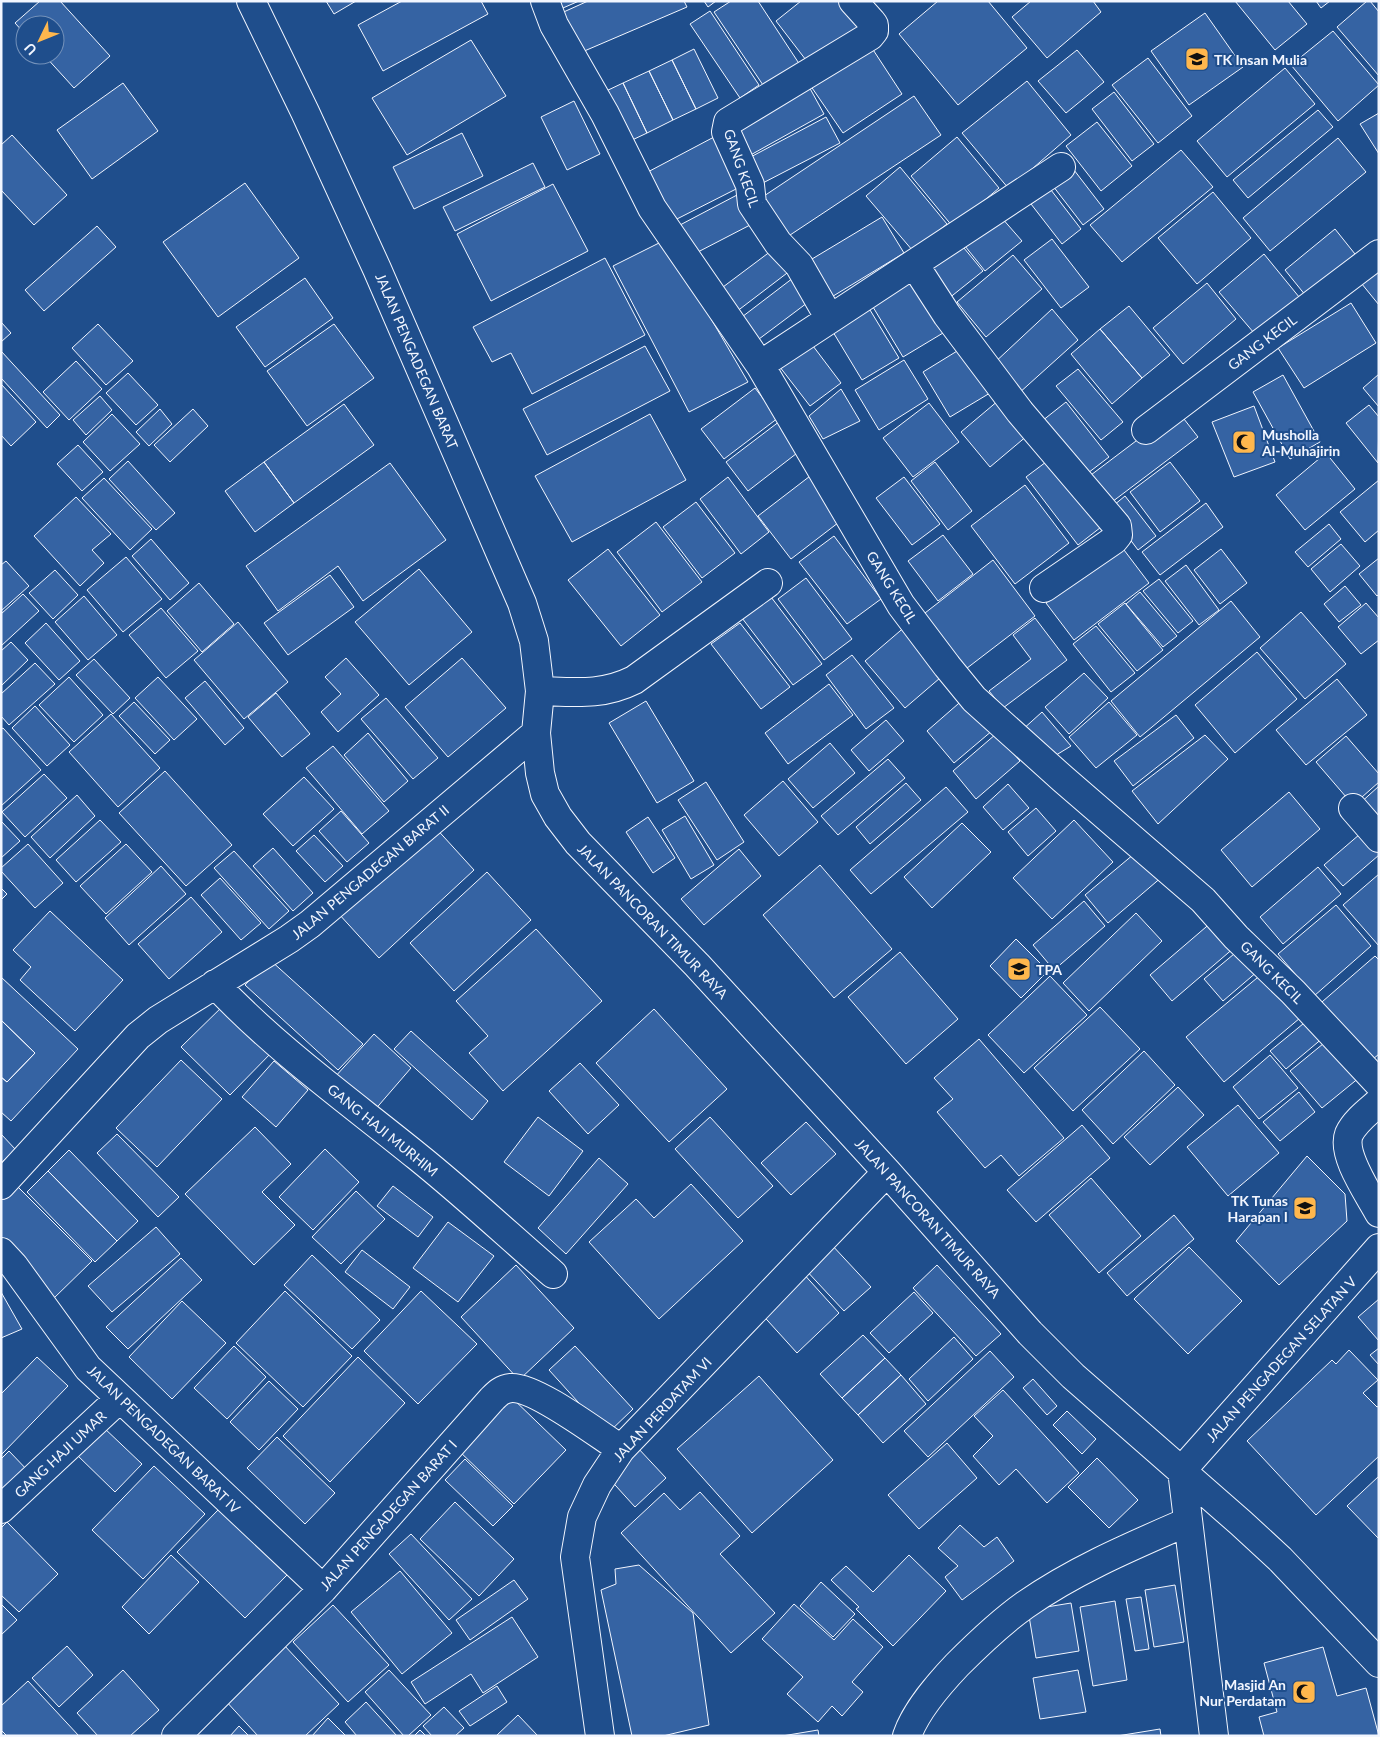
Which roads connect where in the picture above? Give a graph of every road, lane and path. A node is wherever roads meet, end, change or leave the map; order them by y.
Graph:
1 (251, 1) edge
2 (545, 1) edge
3 (853, 1) edge
4 (1061, 167) dead end
5 (1379, 254) edge
6 (914, 264) junction
7 (830, 319) junction
8 (760, 364) junction
9 (1146, 430) dead end
10 (768, 583) dead end
11 (1044, 588) dead end
12 (540, 690) junction
13 (536, 733) junction
14 (1353, 808) dead end
15 (1379, 838) edge
16 (215, 984) junction
17 (1379, 1084) edge
18 (1379, 1102) edge
19 (887, 1172) junction
20 (1, 1185) edge
21 (1379, 1213) edge
22 (1379, 1248) edge
23 (1, 1252) edge
24 (553, 1274) dead end
25 (119, 1399) junction
26 (621, 1449) junction
27 (1182, 1470) junction
28 (1, 1509) edge
29 (1187, 1522) junction
30 (323, 1589) junction
31 (1379, 1663) edge
32 (176, 1736) edge
33 (600, 1736) edge
34 (908, 1736) edge
35 (1214, 1736) edge

1 - 12 street, JALAN PENGADEGAN BARAT
2 - 8 street, GANG KECIL
3 - 7 street, GANG KECIL
4 - 6 street
5 - 9 street, GANG KECIL
6 - 7 street
6 - 11 street
7 - 8 street
8 - 17 street, GANG KECIL
10 - 12 street
12 - 13 street, JALAN PENGADEGAN BARAT
13 - 16 street, JALAN PENGADEGAN BARAT II
13 - 19 street, JALAN PANCORAN TIMUR RAYA
14 - 15 street
16 - 20 street, JALAN PENGADEGAN BARAT II
16 - 24 street, GANG HAJI MURHIM
18 - 21 street
19 - 26 street, JALAN PERDATAM VI
19 - 27 street, JALAN PANCORAN TIMUR RAYA
22 - 27 street, JALAN PENGADEGAN SELATAN V
23 - 25 street, JALAN PENGADEGAN BARAT IV
25 - 28 street, GANG HAJI UMAR
25 - 30 street, JALAN PENGADEGAN BARAT IV
26 - 30 street, JALAN PENGADEGAN BARAT I
26 - 33 street, JALAN PERDATAM VI
27 - 29 street
27 - 31 street, JALAN PANCORAN TIMUR RAYA
29 - 34 street
29 - 35 street
30 - 32 street, JALAN PENGADEGAN BARAT I

